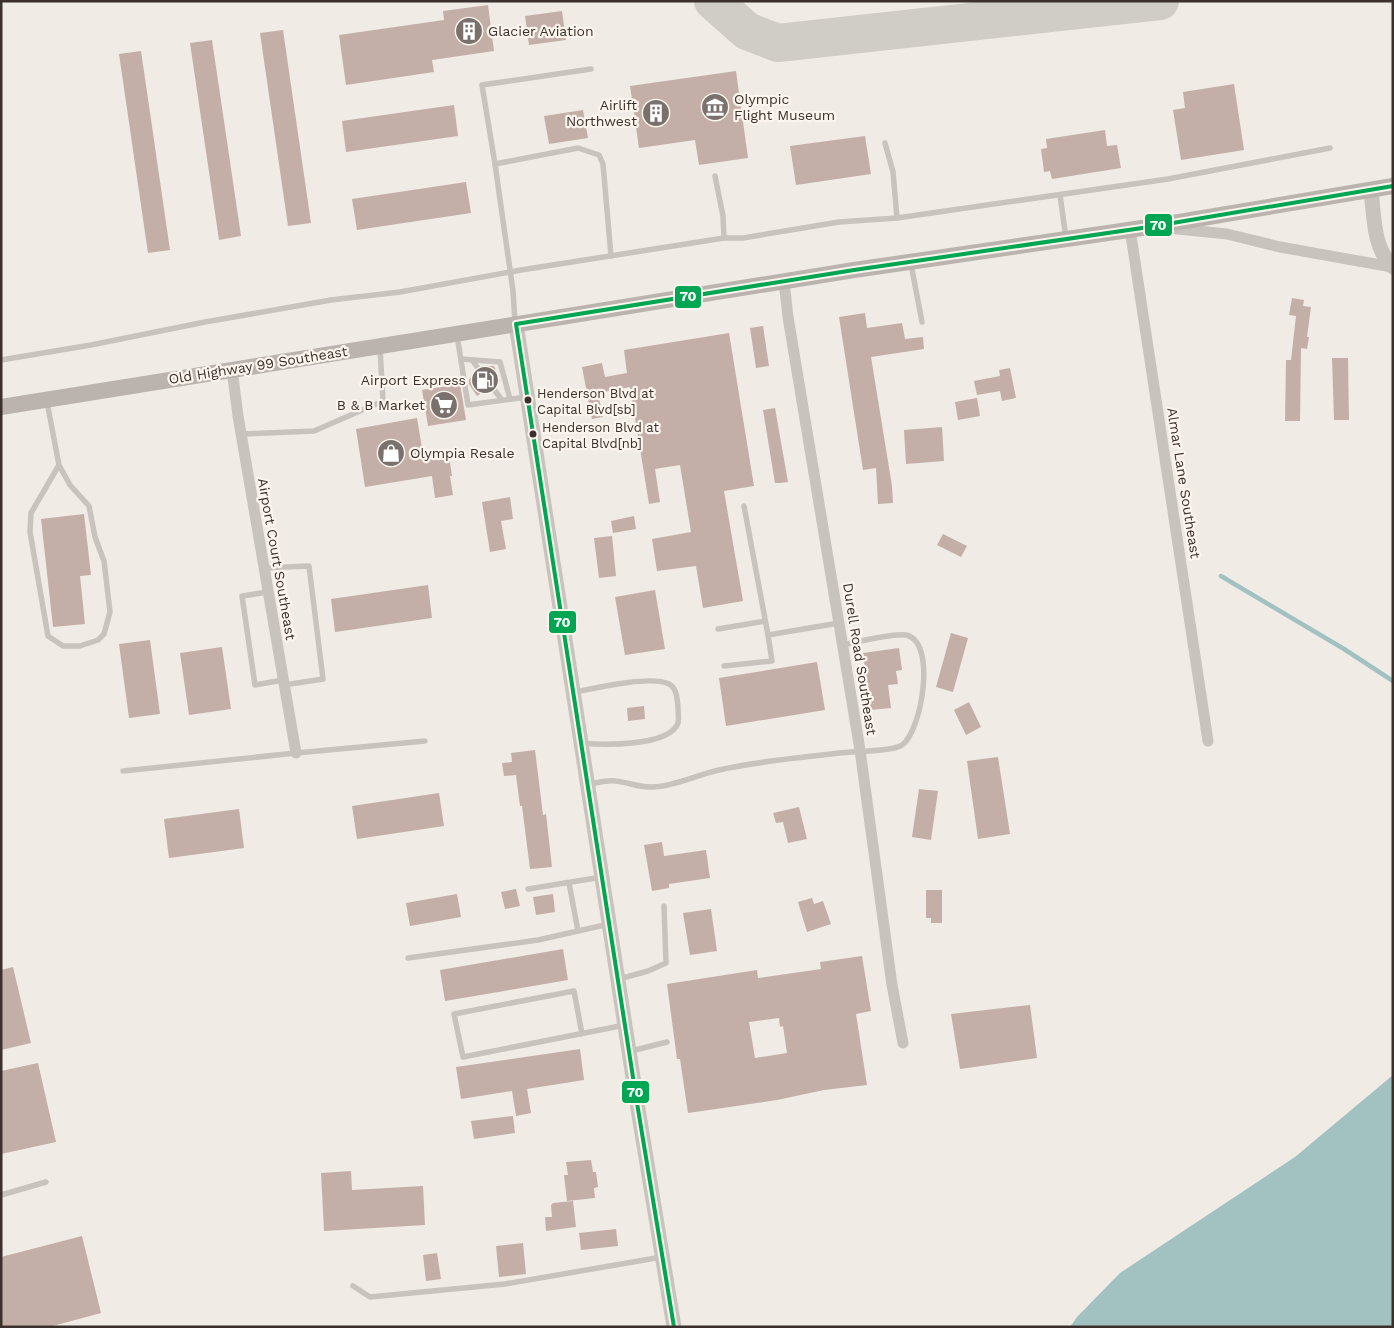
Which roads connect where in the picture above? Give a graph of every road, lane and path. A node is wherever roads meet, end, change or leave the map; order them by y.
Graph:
1 (591, 69) dead end
2 (885, 143) dead end
3 (1330, 148) dead end
4 (495, 164) junction
5 (715, 176) dead end
6 (1393, 186) edge
7 (1371, 190) junction
8 (1060, 195) junction
9 (897, 218) junction
10 (1149, 227) junction
11 (1130, 229) junction
12 (724, 238) junction
13 (1066, 239) junction
14 (611, 256) junction
15 (910, 262) junction
16 (1393, 267) edge
17 (510, 272) junction
18 (784, 281) junction
19 (922, 322) dead end
20 (516, 324) junction
21 (456, 333) junction
22 (379, 346) junction
23 (461, 359) junction
24 (1, 360) edge
25 (472, 360) junction
26 (232, 369) junction
27 (480, 371) dead end
28 (492, 387) dead end
29 (527, 397) junction
30 (510, 399) junction
31 (46, 400) junction
32 (502, 400) junction
33 (1, 407) edge
34 (241, 434) junction
35 (59, 465) junction
36 (744, 506) dead end
37 (264, 568) junction
38 (268, 592) junction
39 (765, 621) junction
40 (839, 623) junction
41 (718, 629) dead end
42 (768, 634) junction
43 (842, 645) junction
44 (724, 666) dead end
45 (283, 682) junction
46 (573, 692) junction
47 (425, 741) dead end
48 (1208, 741) dead end
49 (581, 743) junction
50 (860, 750) junction
51 (296, 753) junction
52 (123, 771) dead end
53 (587, 785) junction
54 (602, 877) junction
55 (569, 882) junction
56 (528, 889) dead end
57 (664, 906) dead end
58 (609, 924) junction
59 (578, 930) junction
60 (408, 958) dead end
61 (617, 979) junction
62 (625, 1025) junction
63 (582, 1034) junction
64 (667, 1042) dead end
65 (903, 1043) dead end
66 (629, 1052) junction
67 (46, 1182) dead end
68 (1, 1195) edge
69 (662, 1257) junction
70 (353, 1286) dead end
71 (674, 1327) edge

1 - 4 lane
2 - 9 lane
3 - 8 lane
4 - 14 lane
4 - 17 lane
5 - 12 lane
6 - 7 main road, Old Highway 99 Southeast
7 - 10 main road, Old Highway 99 Southeast
7 - 16 street
8 - 9 lane
8 - 13 lane
9 - 12 lane
10 - 11 main road, Old Highway 99 Southeast
10 - 16 street
11 - 13 main road, Old Highway 99 Southeast
11 - 48 street, Almar Lane Southeast
12 - 14 lane
13 - 15 main road, Old Highway 99 Southeast
14 - 17 lane
15 - 18 main road, Old Highway 99 Southeast
15 - 19 lane
17 - 20 lane
17 - 24 lane
18 - 20 main road, Old Highway 99 Southeast
18 - 40 street, Durell Road Southeast
20 - 21 main road, Old Highway 99 Southeast
20 - 29 street
21 - 22 main road, Old Highway 99 Southeast
21 - 23 lane
22 - 26 main road, Old Highway 99 Southeast
22 - 34 lane
23 - 25 lane
23 - 32 lane
25 - 27 lane
25 - 30 lane
26 - 31 main road, Old Highway 99 Southeast
26 - 34 street, Airport Court Southeast
28 - 32 lane
29 - 30 lane
29 - 46 street
30 - 32 lane
31 - 33 main road, Old Highway 99 Southeast
31 - 35 lane
34 - 37 street, Airport Court Southeast
35 - 35 lane
36 - 39 lane
37 - 38 street, Airport Court Southeast
37 - 45 lane
38 - 45 street, Airport Court Southeast
38 - 45 lane
39 - 41 lane
39 - 42 lane
40 - 42 lane
40 - 43 street, Durell Road Southeast
42 - 44 lane
43 - 50 street, Durell Road Southeast
43 - 50 lane
45 - 51 street, Airport Court Southeast
46 - 49 street
46 - 49 lane
47 - 51 lane
49 - 53 street
50 - 53 lane
50 - 65 street, Durell Road Southeast
51 - 52 lane
53 - 54 street
54 - 55 lane
54 - 58 street
55 - 56 lane
55 - 59 lane
57 - 61 lane
58 - 59 lane
58 - 61 street
59 - 60 lane
61 - 62 street
62 - 63 lane
62 - 66 street
63 - 63 lane
64 - 66 lane
66 - 69 street
67 - 68 lane
69 - 70 lane
69 - 71 street

